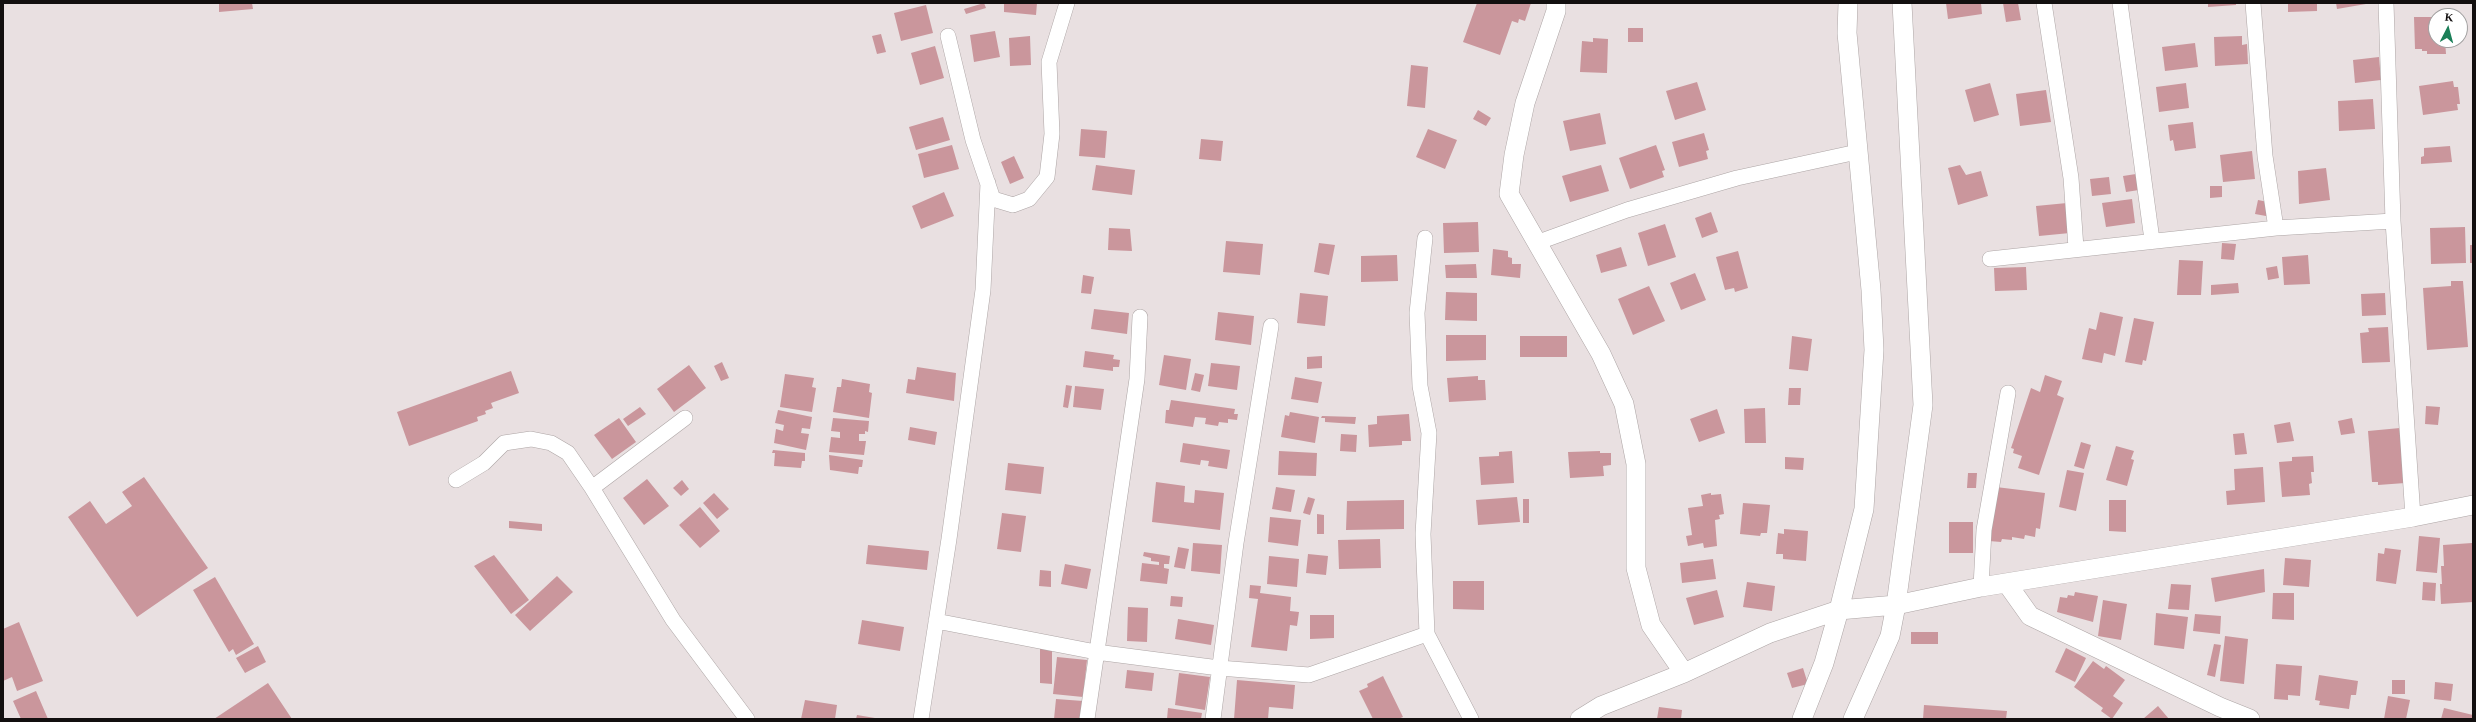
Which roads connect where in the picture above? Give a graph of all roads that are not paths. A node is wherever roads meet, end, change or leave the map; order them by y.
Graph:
1 (1067, 3) edge
2 (1556, 3) edge
3 (1848, 3) edge
4 (1902, 3) edge
5 (2044, 3) edge
6 (2120, 3) edge
7 (2253, 3) edge
8 (2386, 3) edge
9 (948, 36) dead end
10 (1857, 152) junction
11 (988, 183) junction
12 (2393, 221) junction
13 (2276, 228) junction
14 (1425, 238) dead end
15 (2152, 240) junction
16 (1536, 243) junction
17 (2076, 248) junction
18 (1990, 259) dead end
19 (1140, 317) dead end
20 (1271, 326) dead end
21 (2008, 392) dead end
22 (685, 418) dead end
23 (456, 480) dead end
24 (592, 488) junction
25 (2473, 505) edge
26 (2413, 517) junction
27 (2008, 585) junction
28 (1981, 587) junction
29 (1890, 606) junction
30 (1840, 610) junction
31 (936, 621) junction
32 (1427, 634) junction
33 (1096, 652) junction
34 (1219, 668) junction
35 (1684, 673) junction
36 (746, 719) edge
37 (921, 719) edge
38 (1087, 719) edge
39 (1213, 719) edge
40 (1471, 719) edge
41 (1580, 719) edge
42 (1802, 719) edge
43 (1853, 719) edge
44 (2250, 719) edge

1 - 11 street
2 - 16 street
3 - 10 street
4 - 29 street
5 - 17 street
6 - 15 street
7 - 13 street
8 - 12 street
9 - 11 street
10 - 16 street
10 - 30 street
11 - 31 street
12 - 13 street
12 - 26 street
13 - 15 street
14 - 32 street
15 - 17 street
16 - 35 street
17 - 18 street
19 - 33 street
20 - 34 street
21 - 28 street
22 - 24 street
23 - 24 street
24 - 36 street
25 - 26 street
26 - 27 street
27 - 28 street
27 - 44 street
28 - 29 street
29 - 30 street
29 - 43 street
30 - 35 street
30 - 42 street
31 - 33 street
31 - 37 street
32 - 34 street
32 - 40 street
33 - 34 street
33 - 38 street
34 - 39 street
35 - 41 street

